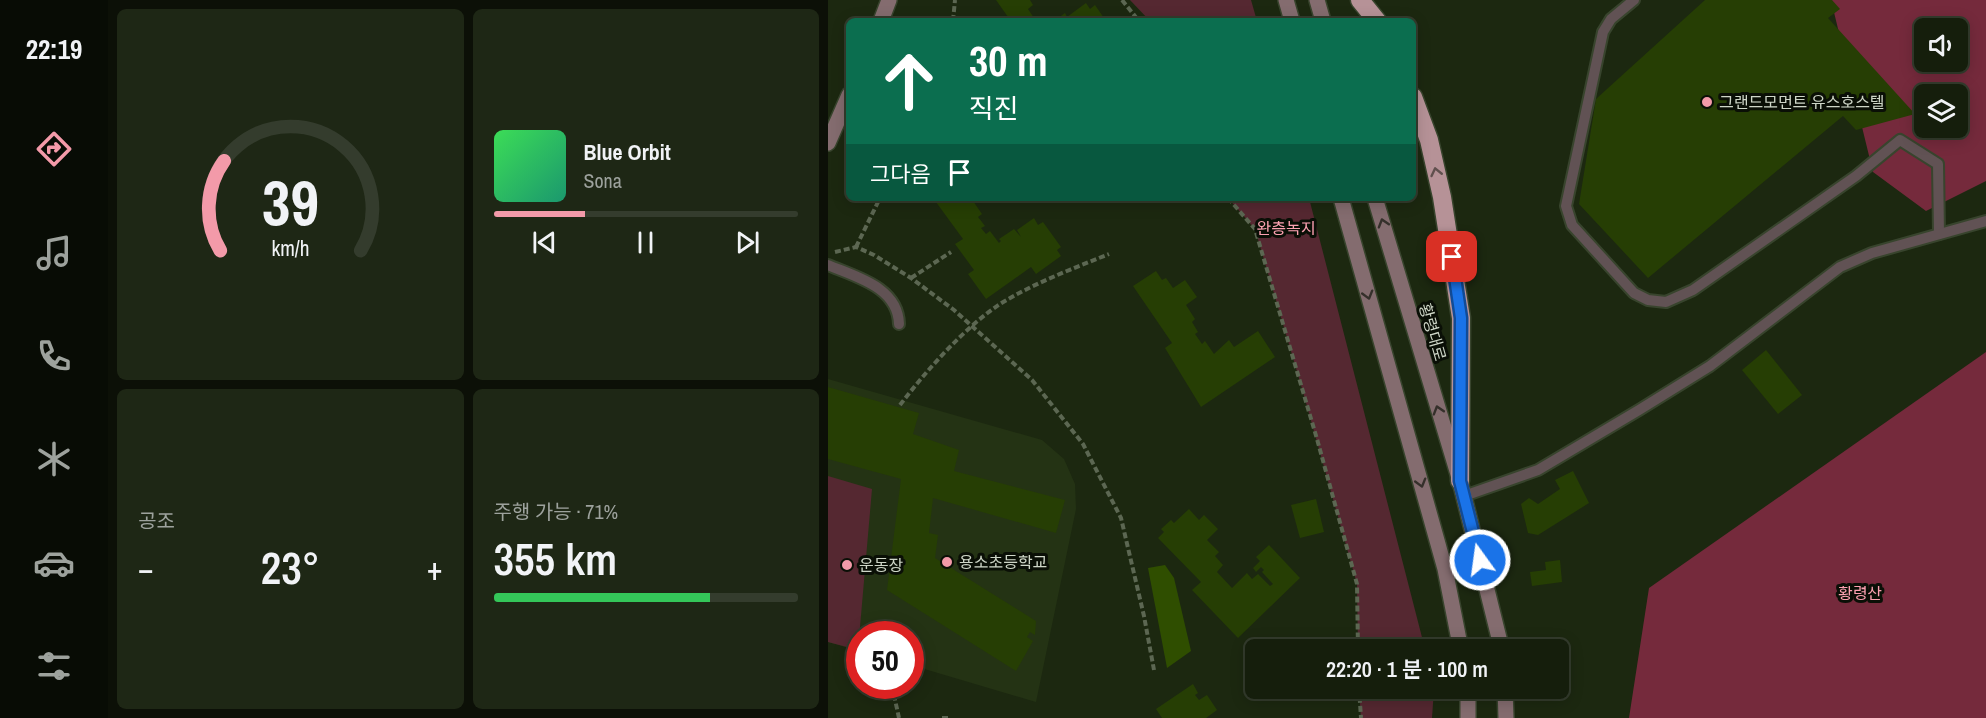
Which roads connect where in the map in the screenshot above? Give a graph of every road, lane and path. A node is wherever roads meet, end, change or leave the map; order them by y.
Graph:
1 (889, 0) edge
2 (955, 0) edge
3 (1122, 0) edge
4 (1286, 0) edge
5 (1317, 0) edge
6 (1360, 0) edge
7 (1634, 0) edge
8 (882, 18) edge
9 (953, 18) edge
10 (1137, 18) edge
11 (1291, 18) edge
12 (1322, 18) edge
13 (1375, 18) edge
14 (846, 102) edge
15 (1416, 105) edge
16 (828, 143) edge
17 (878, 201) edge
18 (1231, 201) edge
19 (1342, 201) edge
20 (1376, 201) edge
21 (1986, 220) edge
22 (1939, 234) junction
23 (856, 247) junction
24 (951, 252) dead end
25 (828, 253) edge
26 (1109, 254) dead end
27 (828, 265) edge
28 (911, 278) junction
29 (899, 324) dead end
30 (974, 327) junction
31 (900, 405) dead end
32 (1462, 488) junction
33 (1358, 639) edge
34 (1459, 639) edge
35 (1499, 639) edge
36 (1154, 670) dead end
37 (895, 699) edge
38 (1360, 699) edge
39 (1468, 699) edge
40 (1505, 699) edge
41 (899, 718) edge
42 (942, 718) edge
43 (948, 718) edge
44 (1361, 718) edge
45 (1468, 718) edge
46 (1506, 718) edge

1 - 8 main road
2 - 9 path
3 - 10 path
4 - 11 main road
5 - 12 main road
6 - 13 highway
7 - 22 lane
14 - 16 main road
32 -> 15 highway
17 - 23 path
18 - 33 path
19 -> 34 main road
32 -> 20 main road, 황령대로
21 - 22 lane
22 - 32 lane
23 - 25 path
23 - 28 path
24 - 28 path
26 - 30 path
27 - 29 lane
28 - 30 path
30 - 31 path
30 - 36 path
32 - 35 main road, 황령대로
37 - 41 path
38 - 44 path
39 - 45 main road
40 - 46 main road
42 - 43 path

